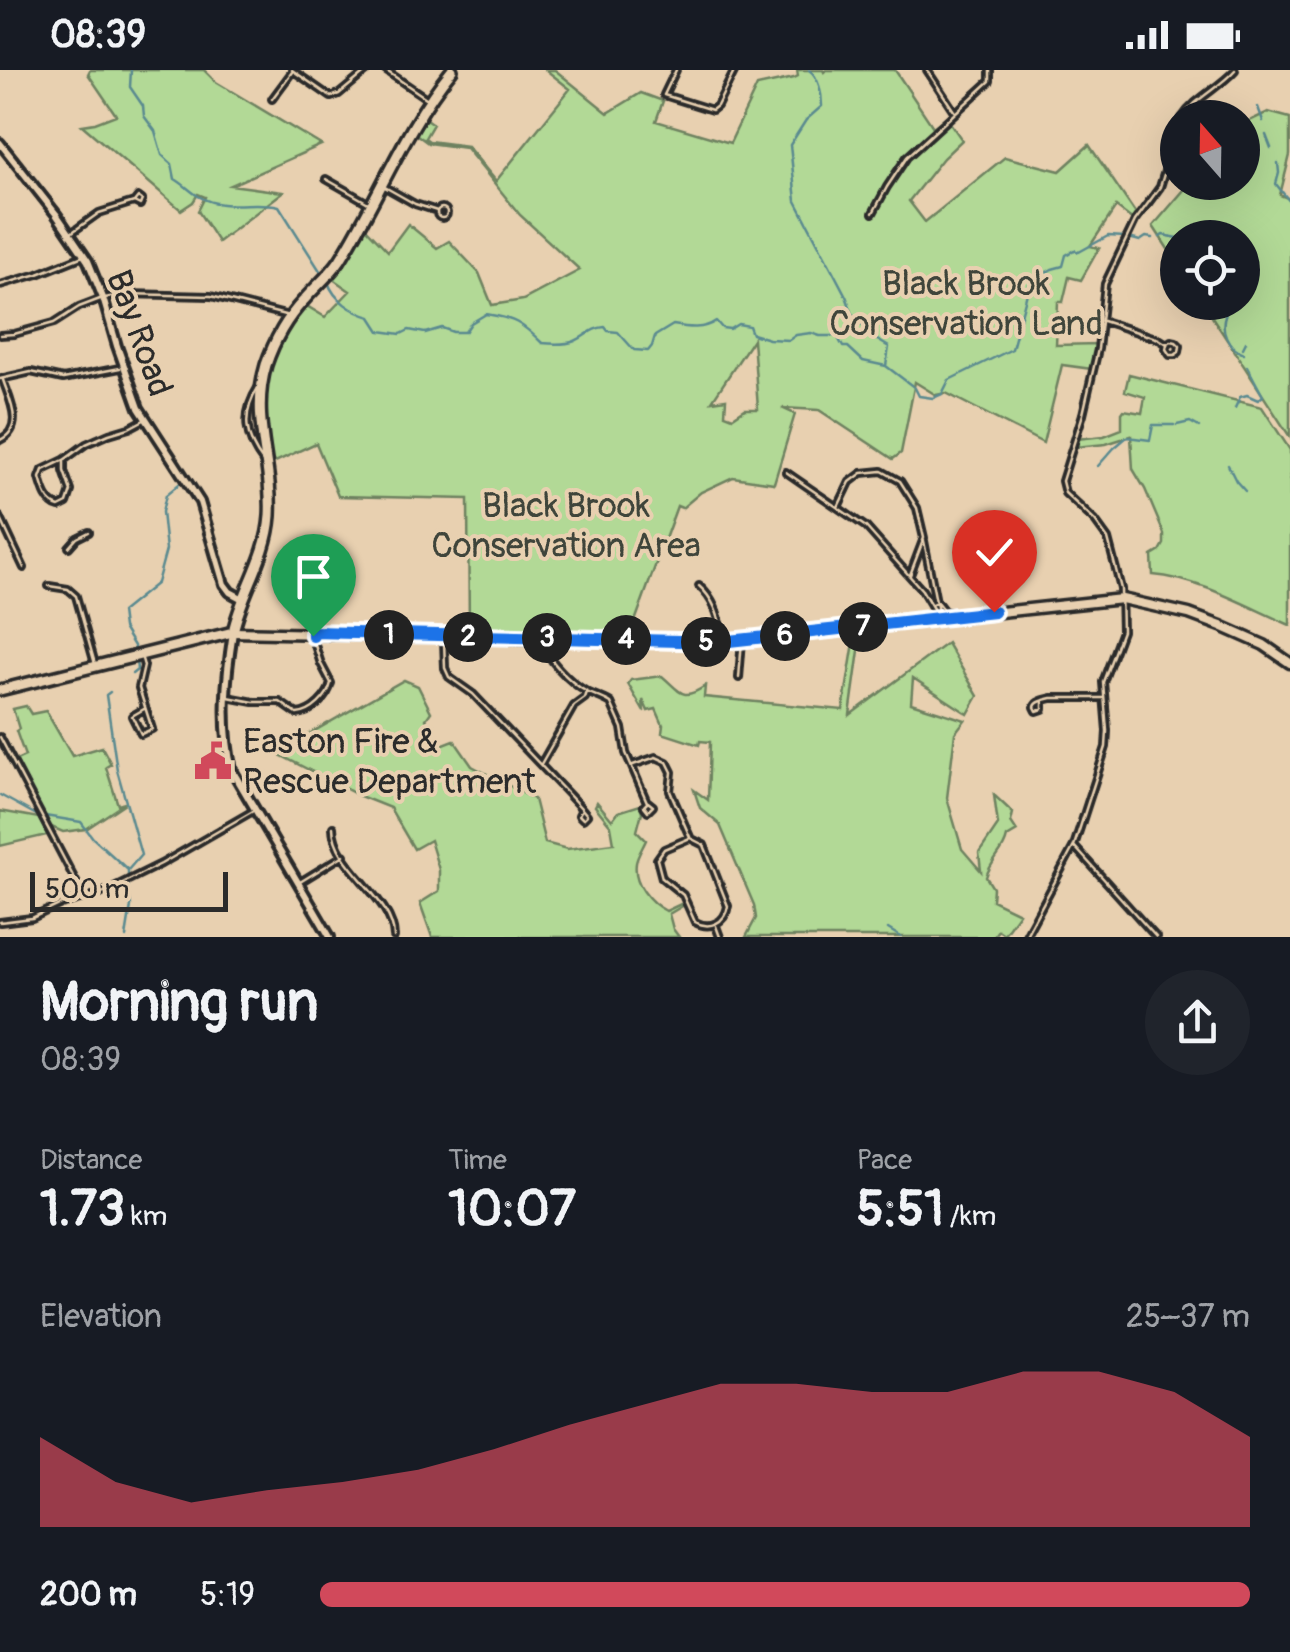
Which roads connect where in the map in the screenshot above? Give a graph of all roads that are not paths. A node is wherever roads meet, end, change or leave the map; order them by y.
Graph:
1 (293, 70) edge
2 (368, 70) edge
3 (384, 70) edge
4 (452, 70) edge
5 (676, 70) edge
6 (735, 70) edge
7 (927, 70) edge
8 (990, 70) edge
9 (1235, 70) edge
10 (272, 99) dead end
11 (430, 100) junction
12 (1199, 100) edge
13 (954, 112) junction
14 (0, 142) edge
15 (326, 178) dead end
16 (1160, 185) edge
17 (381, 186) junction
18 (134, 202) dead end
19 (371, 205) junction
20 (437, 211) dead end
21 (873, 213) dead end
22 (70, 234) junction
23 (84, 256) junction
24 (0, 285) edge
25 (103, 298) junction
26 (291, 316) junction
27 (1102, 321) junction
28 (0, 336) edge
29 (1167, 344) dead end
30 (124, 368) junction
31 (1, 378) edge
32 (146, 420) junction
33 (0, 440) edge
34 (64, 460) junction
35 (786, 472) dead end
36 (838, 507) junction
37 (0, 517) edge
38 (89, 532) dead end
39 (924, 538) junction
40 (69, 547) dead end
41 (915, 563) junction
42 (929, 563) junction
43 (24, 568) dead end
44 (910, 577) junction
45 (49, 586) dead end
46 (698, 586) dead end
47 (243, 599) junction
48 (1122, 599) junction
49 (937, 602) junction
50 (930, 603) junction
51 (960, 616) junction
52 (939, 618) junction
53 (233, 632) junction
54 (313, 632) junction
55 (444, 636) junction
56 (540, 638) junction
57 (723, 639) junction
58 (742, 640) junction
59 (141, 654) junction
60 (1290, 663) edge
61 (95, 666) junction
62 (739, 678) dead end
63 (0, 690) edge
64 (587, 692) junction
65 (226, 697) junction
66 (1104, 698) junction
67 (1043, 700) dead end
68 (144, 709) junction
69 (0, 737) edge
70 (540, 765) junction
71 (633, 765) junction
72 (647, 802) dead end
73 (254, 810) junction
74 (582, 810) dead end
75 (332, 827) dead end
76 (690, 838) junction
77 (1074, 846) junction
78 (344, 856) junction
79 (298, 883) junction
80 (84, 899) junction
81 (0, 922) edge
82 (716, 924) junction
83 (330, 937) edge
84 (394, 937) edge
85 (720, 937) edge
86 (1025, 937) edge
87 (1156, 937) edge

1 - 2 street
1 - 10 street
3 - 11 street
4 - 11 highway
5 - 6 street
7 - 13 street
8 - 13 street
9 - 12 street
11 - 17 highway
13 - 21 street
14 - 22 main road, Bay Road
15 - 19 street
16 - 27 street
17 - 19 highway
17 - 20 street
18 - 22 street
19 - 26 highway
22 - 23 main road, Bay Road
23 - 24 street
23 - 25 main road, Bay Road
25 - 26 street
25 - 28 street
25 - 30 main road, Bay Road
26 - 47 highway
27 - 29 street
27 - 48 street
30 - 31 street
30 - 32 main road, Bay Road
31 - 33 street
32 - 34 street
32 - 47 main road, Bay Road
34 - 34 street
35 - 36 street
36 - 39 street
36 - 44 street
37 - 43 street
38 - 40 street
39 - 41 street
39 - 42 street
41 - 42 street
41 - 44 street
42 - 49 street
44 - 50 street
45 - 61 street
46 - 57 street
47 - 53 highway
48 - 51 main road
48 - 60 main road
48 - 66 street
49 - 50 street
49 - 51 street
49 - 52 street
50 - 52 street
51 - 52 main road
52 - 58 main road
53 - 54 main road
53 - 59 highway
53 - 65 main road
54 - 55 main road
54 - 65 street
55 - 56 main road
55 - 70 street
56 - 57 main road
56 - 64 street
57 - 58 main road
58 - 62 street
59 - 61 highway
59 - 68 street
61 - 63 highway
64 - 70 street
64 - 71 street
65 - 73 main road
66 - 67 street
66 - 77 street
68 - 68 street
69 - 80 street
70 - 74 street
71 - 72 street
71 - 76 street
73 - 79 main road
73 - 80 street
75 - 78 street
76 - 82 street
76 - 82 street
77 - 86 street
77 - 87 street
78 - 79 street
78 - 84 street
79 - 83 main road
80 - 81 street
82 - 85 street

